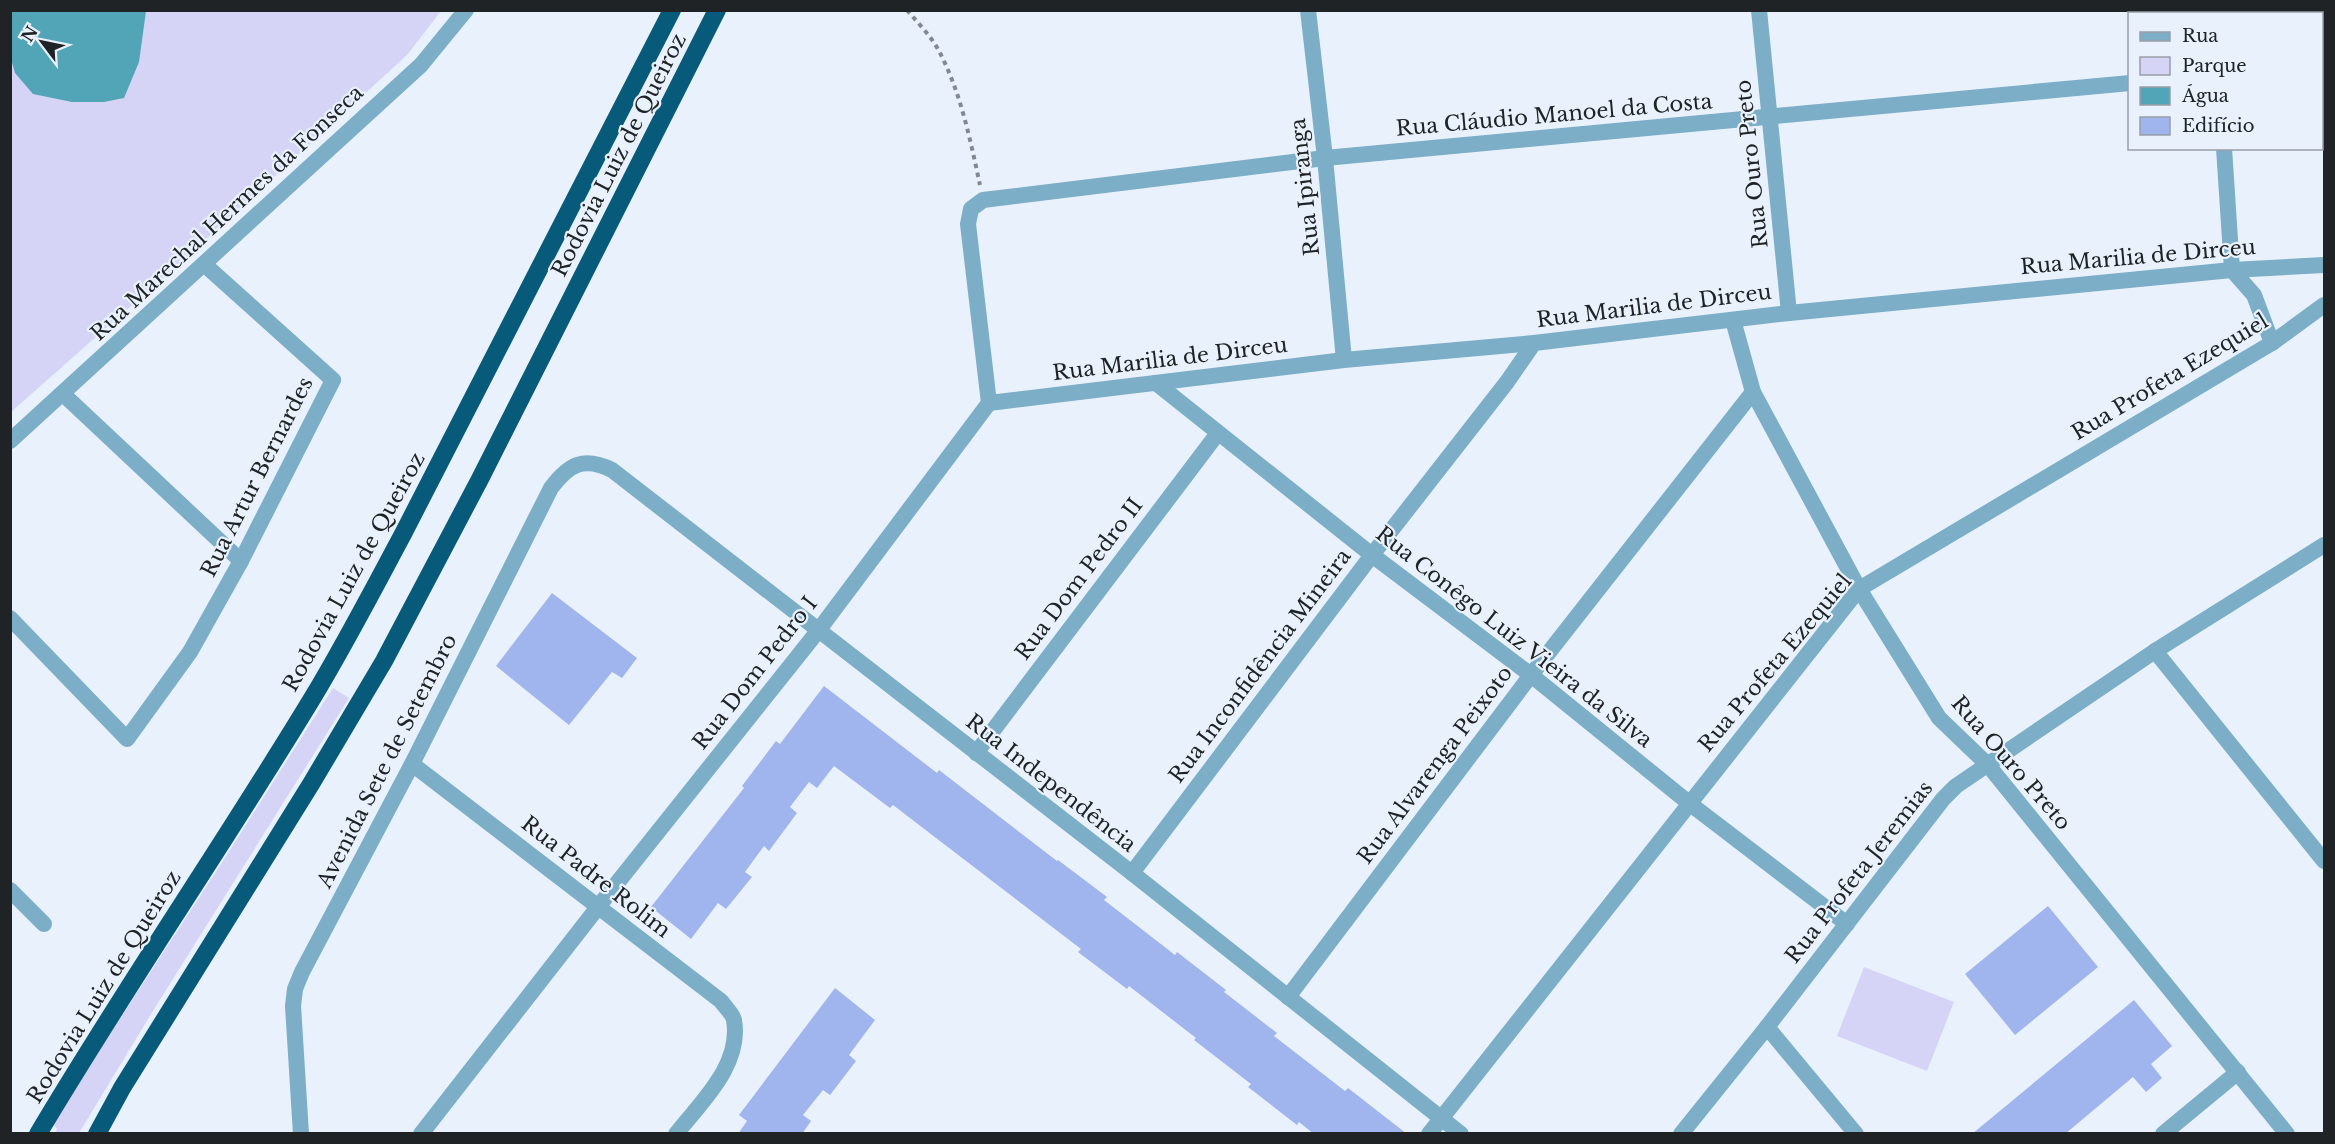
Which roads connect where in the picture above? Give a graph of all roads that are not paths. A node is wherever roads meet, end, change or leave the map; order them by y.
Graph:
1 (466, 10) edge
2 (672, 10) edge
3 (717, 10) edge
4 (1308, 10) edge
5 (1759, 10) edge
6 (2128, 84) edge
7 (1770, 118) junction
8 (2224, 150) edge
9 (1325, 158) junction
10 (205, 265) junction
11 (2325, 265) edge
12 (2232, 270) junction
13 (2325, 305) edge
14 (1789, 313) junction
15 (1733, 320) junction
16 (1534, 343) junction
17 (2272, 343) junction
18 (1344, 360) junction
19 (1156, 383) junction
20 (1753, 392) junction
21 (63, 394) junction
22 (989, 404) junction
23 (1218, 433) junction
24 (10, 441) edge
25 (612, 470) joint
26 (2325, 545) edge
27 (1372, 555) junction
28 (242, 561) junction
29 (1859, 590) junction
30 (10, 618) edge
31 (818, 631) junction
32 (2155, 651) junction
33 (1531, 675) junction
34 (976, 753) junction
35 (412, 764) junction
36 (1988, 765) junction
37 (1689, 803) junction
38 (2325, 861) edge
39 (1132, 873) junction
40 (10, 890) edge
41 (598, 907) junction
42 (44, 924) dead end
43 (1847, 924) junction
44 (1288, 997) junction
45 (1767, 1027) junction
46 (2238, 1072) junction
47 (1442, 1117) junction
48 (38, 1134) edge
49 (99, 1134) edge
50 (301, 1134) edge
51 (421, 1134) edge
52 (676, 1134) edge
53 (1429, 1134) edge
54 (1461, 1134) edge
55 (1681, 1134) edge
56 (1856, 1134) edge
57 (2163, 1134) edge
58 (2287, 1134) edge

1 - 10 street, Rua Marechal Hermes da Fonseca
2 - 48 highway, Rodovia Luiz de Queiroz
3 - 49 highway, Rodovia Luiz de Queiroz
4 - 9 street, Rua Ipiranga
5 - 7 street, Rua Ouro Preto
6 - 7 street, Rua Cláudio Manoel da Costa
7 - 9 street, Rua Cláudio Manoel da Costa
7 - 14 street, Rua Ouro Preto
8 - 12 street
9 - 18 street, Rua Ipiranga
9 - 22 street, Rua Cláudio Manoel da Costa
10 - 21 street, Rua Marechal Hermes da Fonseca
10 - 28 street, Rua Artur Bernardes
11 - 12 street, Rua Marilia de Dirceu
12 - 14 street, Rua Marilia de Dirceu
12 - 17 street
13 - 17 street, Rua Profeta Ezequiel
14 - 15 street, Rua Marilia de Dirceu
15 - 16 street, Rua Marilia de Dirceu
15 - 20 street, Rua Ouro Preto
16 - 18 street, Rua Marilia de Dirceu
16 - 27 street, Rua Inconfidência Mineira
17 - 29 street, Rua Profeta Ezequiel
18 - 19 street, Rua Marilia de Dirceu
19 - 22 street, Rua Marilia de Dirceu
19 - 23 street, Rua Conêgo Luiz Vieira da Silva
20 - 29 street, Rua Ouro Preto
20 - 33 street, Rua Alvarenga Peixoto
21 - 24 street, Rua Marechal Hermes da Fonseca
21 - 28 street
22 - 31 street, Rua Dom Pedro I
23 - 27 street, Rua Conêgo Luiz Vieira da Silva
23 - 34 street, Rua Dom Pedro II
25 - 31 street, Rua Independência
25 - 35 street, Avenida Sete de Setembro
26 - 32 street, Rua Profeta Jeremias
27 - 33 street, Rua Conêgo Luiz Vieira da Silva
27 - 39 street, Rua Inconfidência Mineira
28 - 30 street, Rua Artur Bernardes
29 - 36 street, Rua Ouro Preto
29 - 37 street, Rua Profeta Ezequiel
31 - 34 street, Rua Independência
31 - 41 street, Rua Dom Pedro I
32 - 36 street, Rua Profeta Jeremias
32 - 38 street
33 - 37 street, Rua Conêgo Luiz Vieira da Silva
33 - 44 street, Rua Alvarenga Peixoto
34 - 39 street, Rua Independência
35 - 41 street, Rua Padre Rolim
35 - 50 street, Avenida Sete de Setembro
36 - 43 street, Rua Profeta Jeremias
36 - 46 street, Rua Ouro Preto
37 - 43 street, Rua Conêgo Luiz Vieira da Silva
37 - 47 street, Rua Profeta Ezequiel
39 - 44 street, Rua Independência
40 - 42 street
41 - 51 street, Rua Dom Pedro I
41 - 52 street, Rua Padre Rolim
43 - 45 street, Rua Profeta Jeremias
44 - 47 street, Rua Independência
45 - 55 street, Rua Profeta Jeremias
45 - 56 street
46 - 57 street
46 - 58 street, Rua Ouro Preto
47 - 53 street, Rua Profeta Ezequiel
47 - 54 street, Rua Independência

